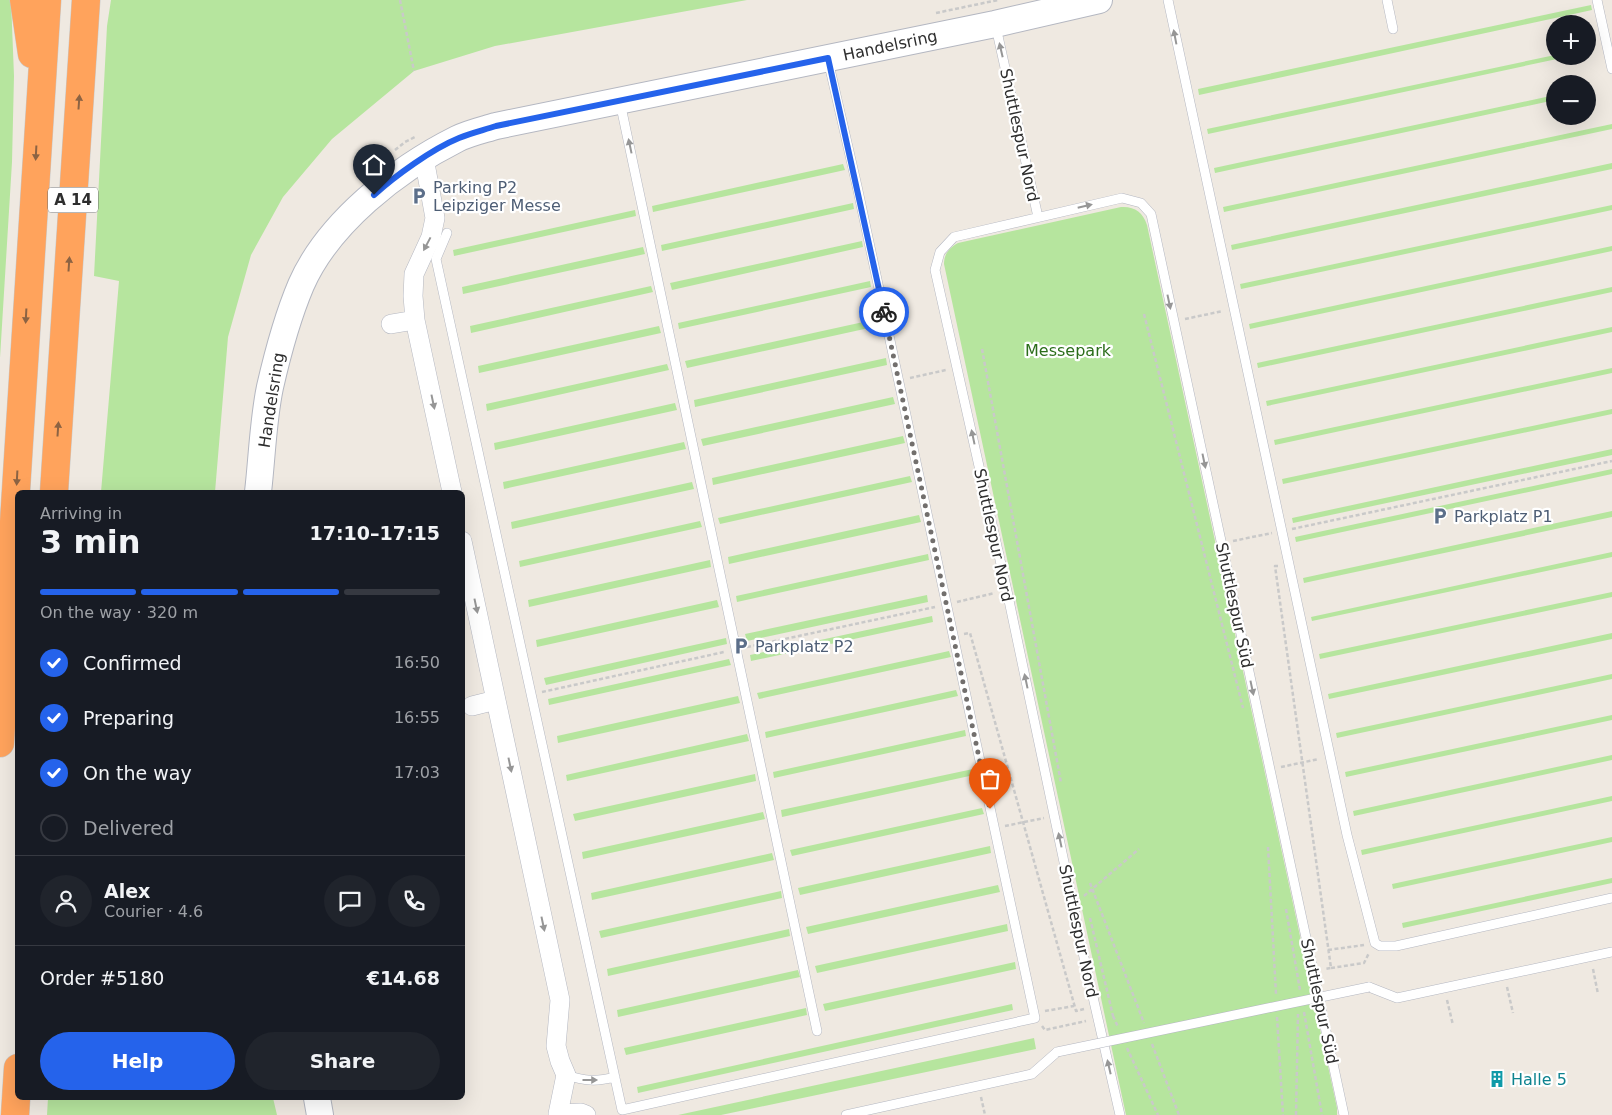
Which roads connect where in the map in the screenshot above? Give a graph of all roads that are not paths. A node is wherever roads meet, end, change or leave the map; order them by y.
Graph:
1 (24, 0) edge
2 (47, 0) edge
3 (86, 0) edge
4 (1100, 0) edge
5 (1168, 0) edge
6 (1386, 0) edge
7 (1597, 0) edge
8 (995, 24) junction
9 (1392, 29) dead end
10 (828, 58) junction
11 (1612, 69) edge
12 (620, 101) junction
13 (39, 105) junction
14 (424, 158) junction
15 (1038, 217) junction
16 (448, 234) dead end
17 (415, 320) junction
18 (391, 324) dead end
19 (15, 490) edge
20 (54, 490) edge
21 (258, 490) edge
22 (452, 490) edge
23 (15, 498) edge
24 (465, 555) edge
25 (496, 700) junction
26 (472, 706) dead end
27 (0, 743) edge
28 (1612, 898) edge
29 (1612, 952) edge
30 (817, 1031) dead end
31 (566, 1074) junction
32 (615, 1077) junction
33 (15, 1100) edge
34 (317, 1100) edge
35 (558, 1114) edge
36 (14, 1115) edge
37 (320, 1115) edge
38 (586, 1115) edge
39 (846, 1115) edge
40 (1120, 1115) edge
41 (1344, 1115) edge

1 - 13 highway
2 - 13 highway, A 14
20 -> 3 highway, A 14
4 - 8 main road, Handelsring
28 -> 5 lane
6 - 9 lane
7 - 11 lane
8 - 10 main road, Handelsring
15 -> 8 lane, Shuttlespur Nord
10 - 12 main road, Handelsring
10 - 32 lane
12 - 14 main road, Handelsring
30 -> 12 lane
13 -> 19 highway, A 14
14 -> 17 street
14 - 21 main road, Handelsring
40 -> 15 lane, Shuttlespur Nord
15 -> 41 lane, Shuttlespur Süd
16 - 32 lane
17 - 18 street
17 -> 22 street
23 -> 27 highway, A 14
24 -> 25 street
25 - 26 street
25 -> 31 street
29 - 39 lane, bridge
31 -> 32 lane
31 - 35 street
33 - 36 highway
34 - 37 main road
35 - 38 street

